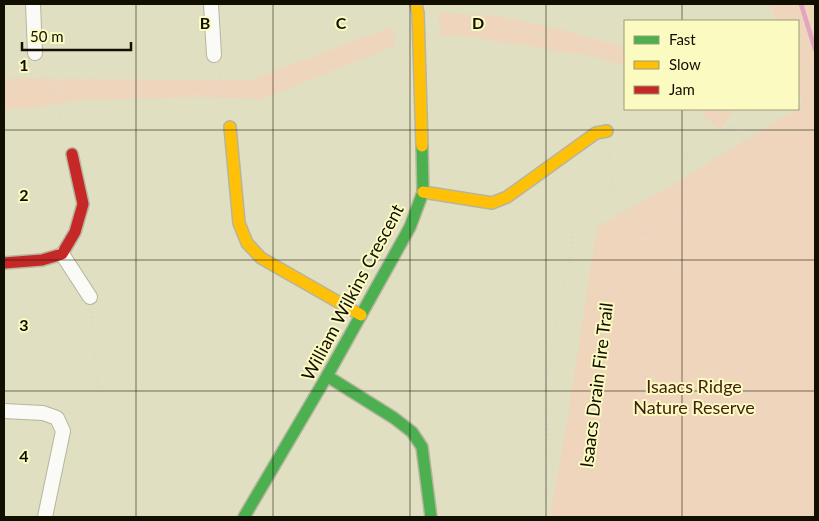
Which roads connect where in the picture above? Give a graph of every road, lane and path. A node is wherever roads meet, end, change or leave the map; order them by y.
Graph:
1 (33, 4) edge
2 (211, 4) edge
3 (771, 4) edge
4 (789, 4) edge
5 (417, 8) edge
6 (766, 20) edge
7 (794, 20) edge
8 (799, 34) edge
9 (419, 41) junction
10 (35, 53) joint
11 (214, 55) joint
12 (624, 59) edge
13 (815, 82) edge
14 (4, 85) edge
15 (223, 90) junction
16 (52, 91) junction
17 (714, 110) edge
18 (746, 110) edge
19 (230, 127) joint
20 (732, 128) junction
21 (607, 131) joint
22 (72, 154) joint
23 (815, 170) edge
24 (815, 187) edge
25 (612, 190) junction
26 (423, 192) junction
27 (644, 233) junction
28 (62, 254) junction
29 (4, 263) edge
30 (90, 297) joint
31 (361, 315) junction
32 (327, 376) junction
33 (4, 412) edge
34 (63, 415) junction
35 (45, 517) edge
36 (244, 517) edge
37 (431, 517) edge
38 (539, 517) edge
39 (573, 517) edge

1 - 10 street
2 - 11 street
3 - 6 path
4 - 7 path
5 - 9 street, William Wilkins Crescent
8 - 13 path
9 - 12 path
9 - 15 path
9 - 26 street, William Wilkins Crescent
10 - 16 path
11 - 15 path
14 - 16 path
15 - 16 path
15 - 19 path
16 - 22 path
17 - 20 path
18 - 20 path
19 - 31 street
20 - 23 path
20 - 25 path
21 - 25 path
21 - 26 street
22 - 28 street
24 - 27 path, Isaacs Drain Fire Trail
25 - 27 path
25 - 38 path
26 - 31 street, William Wilkins Crescent
27 - 39 path, Isaacs Drain Fire Trail
28 - 29 street
28 - 30 street
30 - 34 path
31 - 32 street, William Wilkins Crescent
32 - 36 street, William Wilkins Crescent
32 - 37 street
33 - 34 street
34 - 35 street

